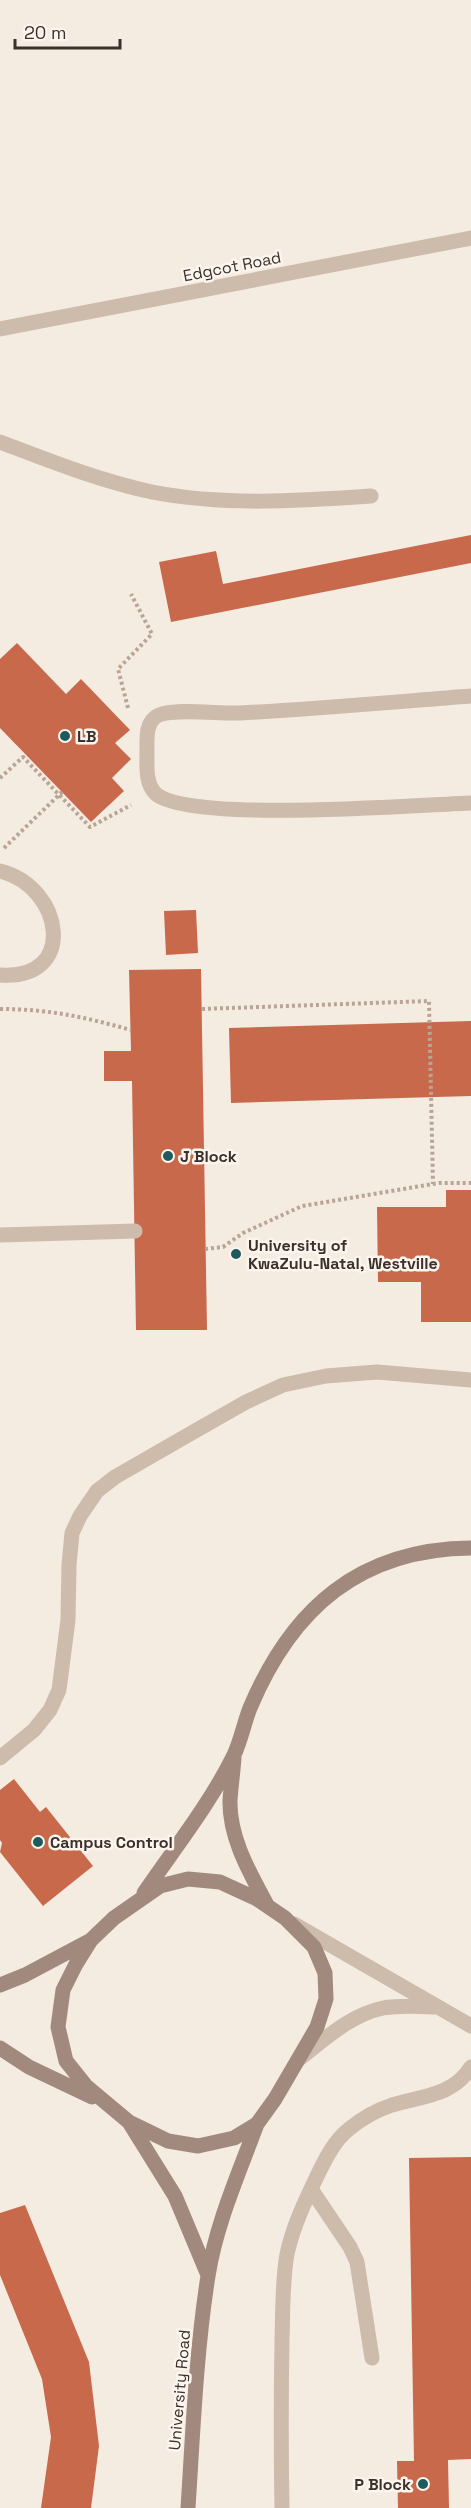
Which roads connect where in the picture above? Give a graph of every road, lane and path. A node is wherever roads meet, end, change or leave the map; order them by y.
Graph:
1 (471, 238) edge
2 (0, 329) edge
3 (0, 442) edge
4 (371, 496) dead end
5 (131, 594) dead end
6 (471, 696) edge
7 (129, 712) dead end
8 (0, 778) edge
9 (62, 792) dead end
10 (135, 803) dead end
11 (471, 803) edge
12 (0, 851) edge
13 (0, 871) edge
14 (0, 975) edge
15 (0, 1009) edge
16 (202, 1009) dead end
17 (130, 1030) dead end
18 (471, 1183) edge
19 (434, 1184) junction
20 (135, 1231) dead end
21 (0, 1235) edge
22 (205, 1249) dead end
23 (471, 1380) edge
24 (471, 1548) edge
25 (234, 1755) junction
26 (0, 1758) edge
27 (139, 1900) junction
28 (267, 1905) junction
29 (285, 1918) junction
30 (91, 1940) junction
31 (0, 1984) edge
32 (437, 2007) junction
33 (471, 2026) edge
34 (0, 2048) edge
35 (298, 2060) junction
36 (471, 2067) edge
37 (106, 2103) junction
38 (129, 2122) junction
39 (257, 2124) junction
40 (311, 2188) junction
41 (208, 2275) junction
42 (372, 2358) dead end
43 (189, 2508) edge
44 (282, 2508) edge

1 - 2 street, Edgcot Road
3 - 4 street
5 - 7 path
6 - 11 street
8 - 10 path
9 - 12 path
13 - 14 street
15 - 17 path
16 - 19 path
18 - 19 path
19 - 22 path
20 - 21 street
23 - 26 street
24 - 25 street
25 - 27 street
25 - 28 street
27 - 28 street
27 - 30 street
28 - 29 street
29 - 32 street
29 - 35 street
30 - 31 street
30 - 37 street
32 - 33 street
32 - 35 street
34 - 37 street
35 - 39 street
36 - 40 street
37 - 38 street
38 - 39 street
38 - 41 street, University Road
39 - 41 street, University Road
40 - 42 street
40 - 44 street
41 - 43 street, University Road

